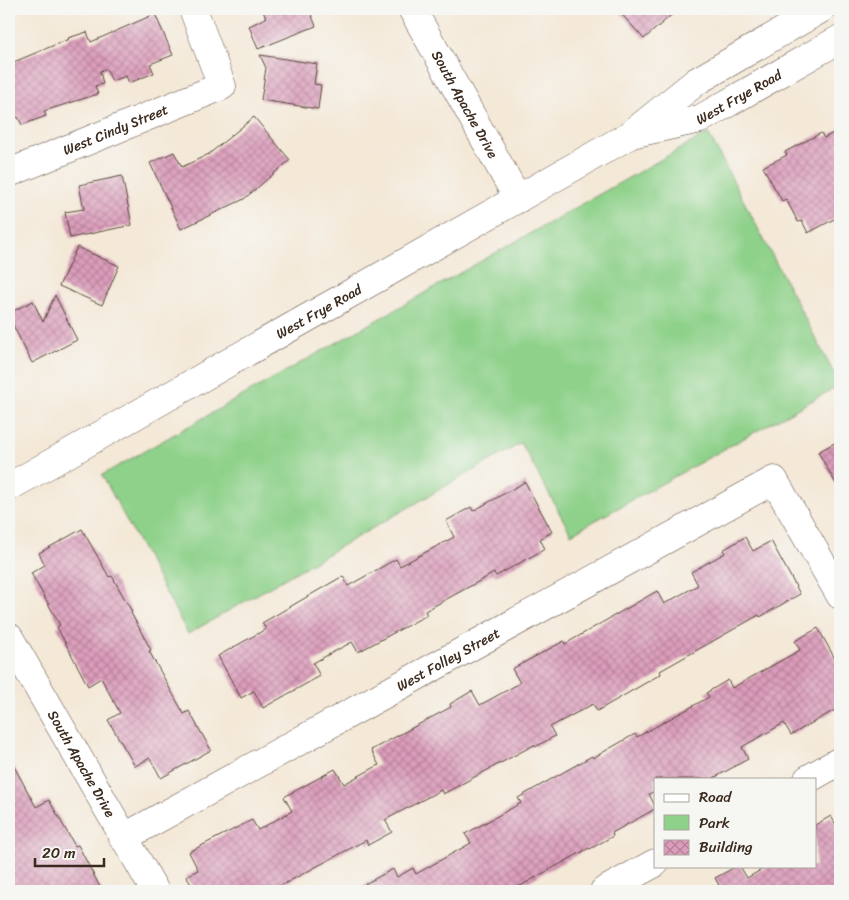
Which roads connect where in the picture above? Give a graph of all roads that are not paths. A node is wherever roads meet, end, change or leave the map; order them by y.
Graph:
1 (193, 9) edge
2 (412, 9) edge
3 (821, 9) edge
4 (840, 39) edge
5 (630, 135) junction
6 (9, 173) edge
7 (518, 198) junction
8 (9, 487) edge
9 (840, 595) edge
10 (9, 637) edge
11 (840, 761) edge
12 (810, 778) edge
13 (123, 838) junction
14 (654, 864) edge
15 (615, 889) edge
16 (155, 891) edge

1 - 6 street, West Cindy Street
2 - 7 street, South Apache Drive
3 - 5 street, West Frye Road
4 - 5 street, West Frye Road
5 - 7 street, West Frye Road
7 - 8 street, West Frye Road
9 - 13 street, West Folley Street
10 - 13 street, South Apache Drive
11 - 12 street
13 - 16 street, South Apache Drive
14 - 15 street

